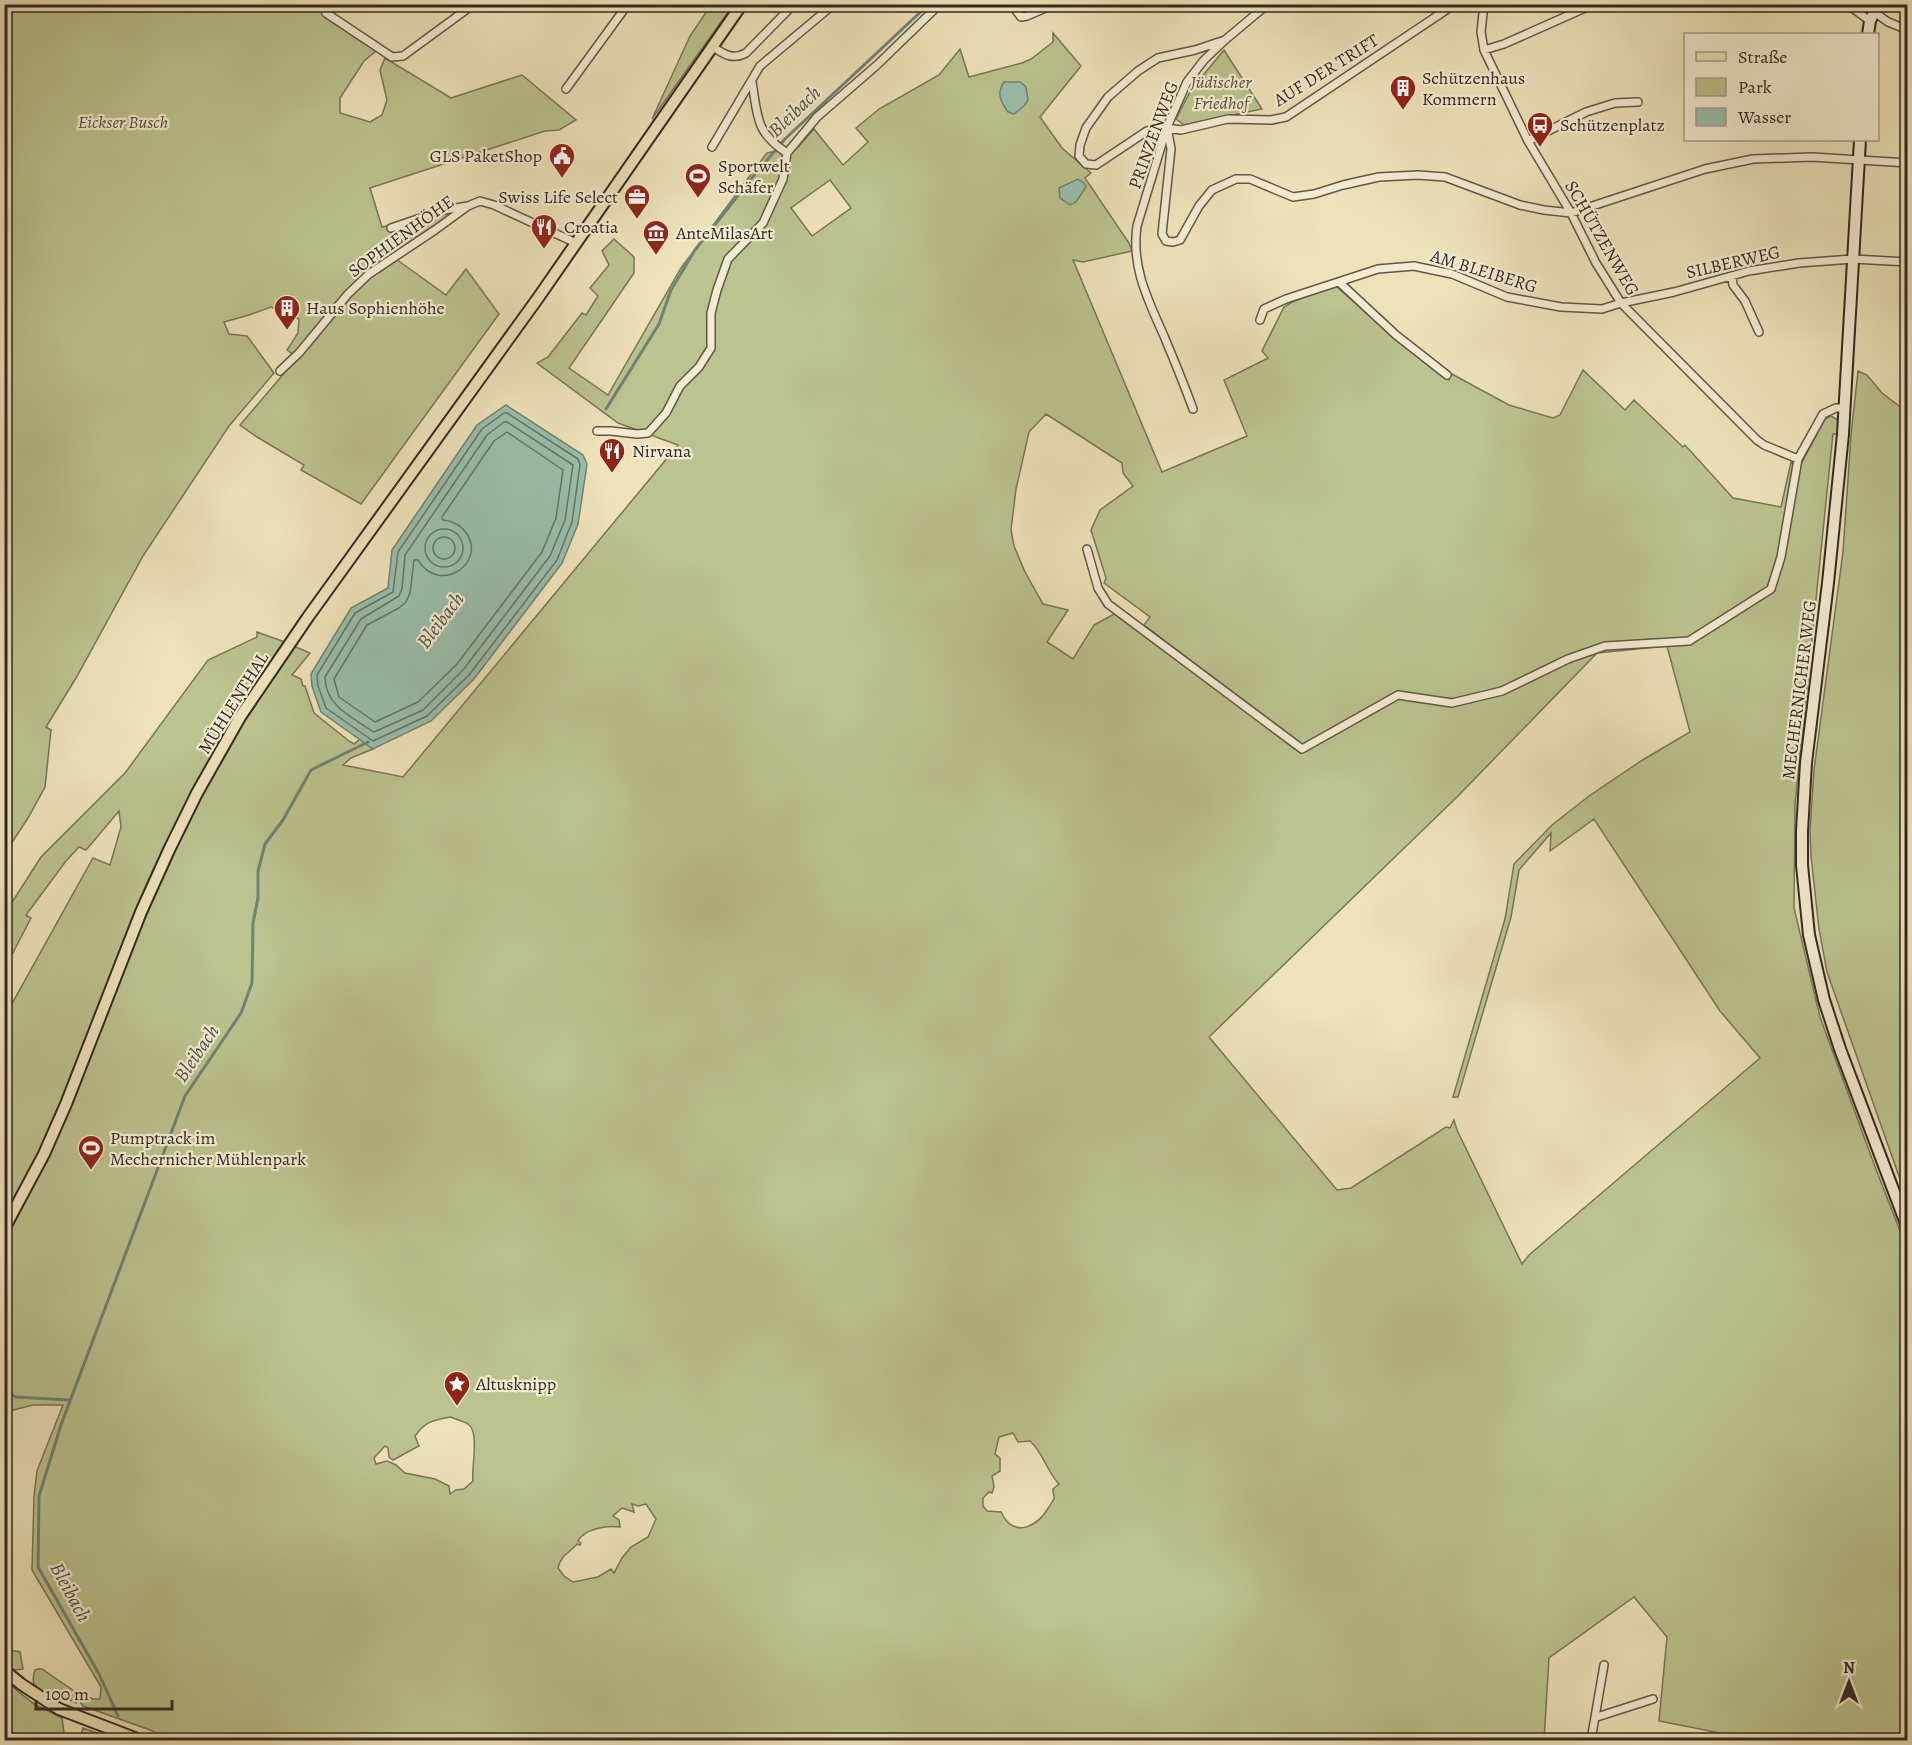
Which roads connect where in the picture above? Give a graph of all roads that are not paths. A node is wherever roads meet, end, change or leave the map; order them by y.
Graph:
1 (332, 4) edge
2 (474, 4) edge
3 (628, 4) edge
4 (742, 4) edge
5 (794, 4) edge
6 (834, 4) edge
7 (940, 4) edge
8 (1011, 4) edge
9 (1054, 4) edge
10 (1268, 4) edge
11 (1455, 4) edge
12 (1484, 4) edge
13 (1594, 4) edge
14 (1847, 4) edge
15 (1874, 12) edge
16 (1908, 30) edge
17 (1868, 33) edge
18 (1225, 40) junction
19 (713, 47) junction
20 (1484, 50) junction
21 (752, 82) junction
22 (566, 89) dead end
23 (1638, 102) dead end
24 (1167, 127) junction
25 (1528, 141) junction
26 (1860, 141) edge
27 (712, 147) dead end
28 (781, 149) junction
29 (1858, 160) junction
30 (1908, 163) edge
31 (468, 206) junction
32 (1571, 213) junction
33 (392, 228) dead end
34 (576, 243) junction
35 (1853, 259) junction
36 (1908, 262) edge
37 (1732, 277) junction
38 (1338, 282) junction
39 (1621, 303) junction
40 (1260, 320) dead end
41 (1759, 332) dead end
42 (280, 371) dead end
43 (1447, 375) dead end
44 (1845, 408) junction
45 (1193, 409) dead end
46 (597, 431) dead end
47 (1798, 459) junction
48 (1087, 549) dead end
49 (1908, 1228) edge
50 (4, 1229) edge
51 (1604, 1665) dead end
52 (4, 1670) edge
53 (1653, 1699) dead end
54 (1597, 1717) junction
55 (140, 1740) edge
56 (1592, 1740) edge

1 - 2 street
3 - 22 street
4 - 19 main road, MÜHLENTHAL
5 - 19 street
6 - 21 street
7 - 28 street
8 - 9 street
10 - 18 street, PRINZENWEG
11 - 24 street, AUF DER TRIFT
12 - 20 street, SCHÜTZENWEG
13 - 20 street
14 - 15 street
15 - 16 street
15 - 17 street
18 - 24 street, PRINZENWEG
18 - 24 street, AUF DER TRIFT
19 - 34 main road, MÜHLENTHAL
20 - 25 street, SCHÜTZENWEG
21 - 27 street
21 - 28 street
23 - 25 street
24 - 32 street
24 - 45 street, PRINZENWEG
25 - 32 street, SCHÜTZENWEG
26 - 29 street, MECHERNICHER WEG
28 - 46 street
29 - 30 street
29 - 32 street
29 - 35 street, MECHERNICHER WEG
31 - 33 street
31 - 34 street
31 - 42 street, SOPHIENHÖHE
32 - 39 street, SCHÜTZENWEG
34 - 50 main road, MÜHLENTHAL
35 - 36 street, SILBERWEG
35 - 37 street, SILBERWEG
35 - 44 street, MECHERNICHER WEG
37 - 39 street, SILBERWEG
37 - 41 street
38 - 39 street, AM BLEIBERG
38 - 40 street, AM BLEIBERG
38 - 43 street
39 - 47 street, SCHÜTZENWEG
44 - 47 street
44 - 49 street, MECHERNICHER WEG
47 - 48 street
51 - 54 street
52 - 55 main road
53 - 54 street
54 - 56 street

